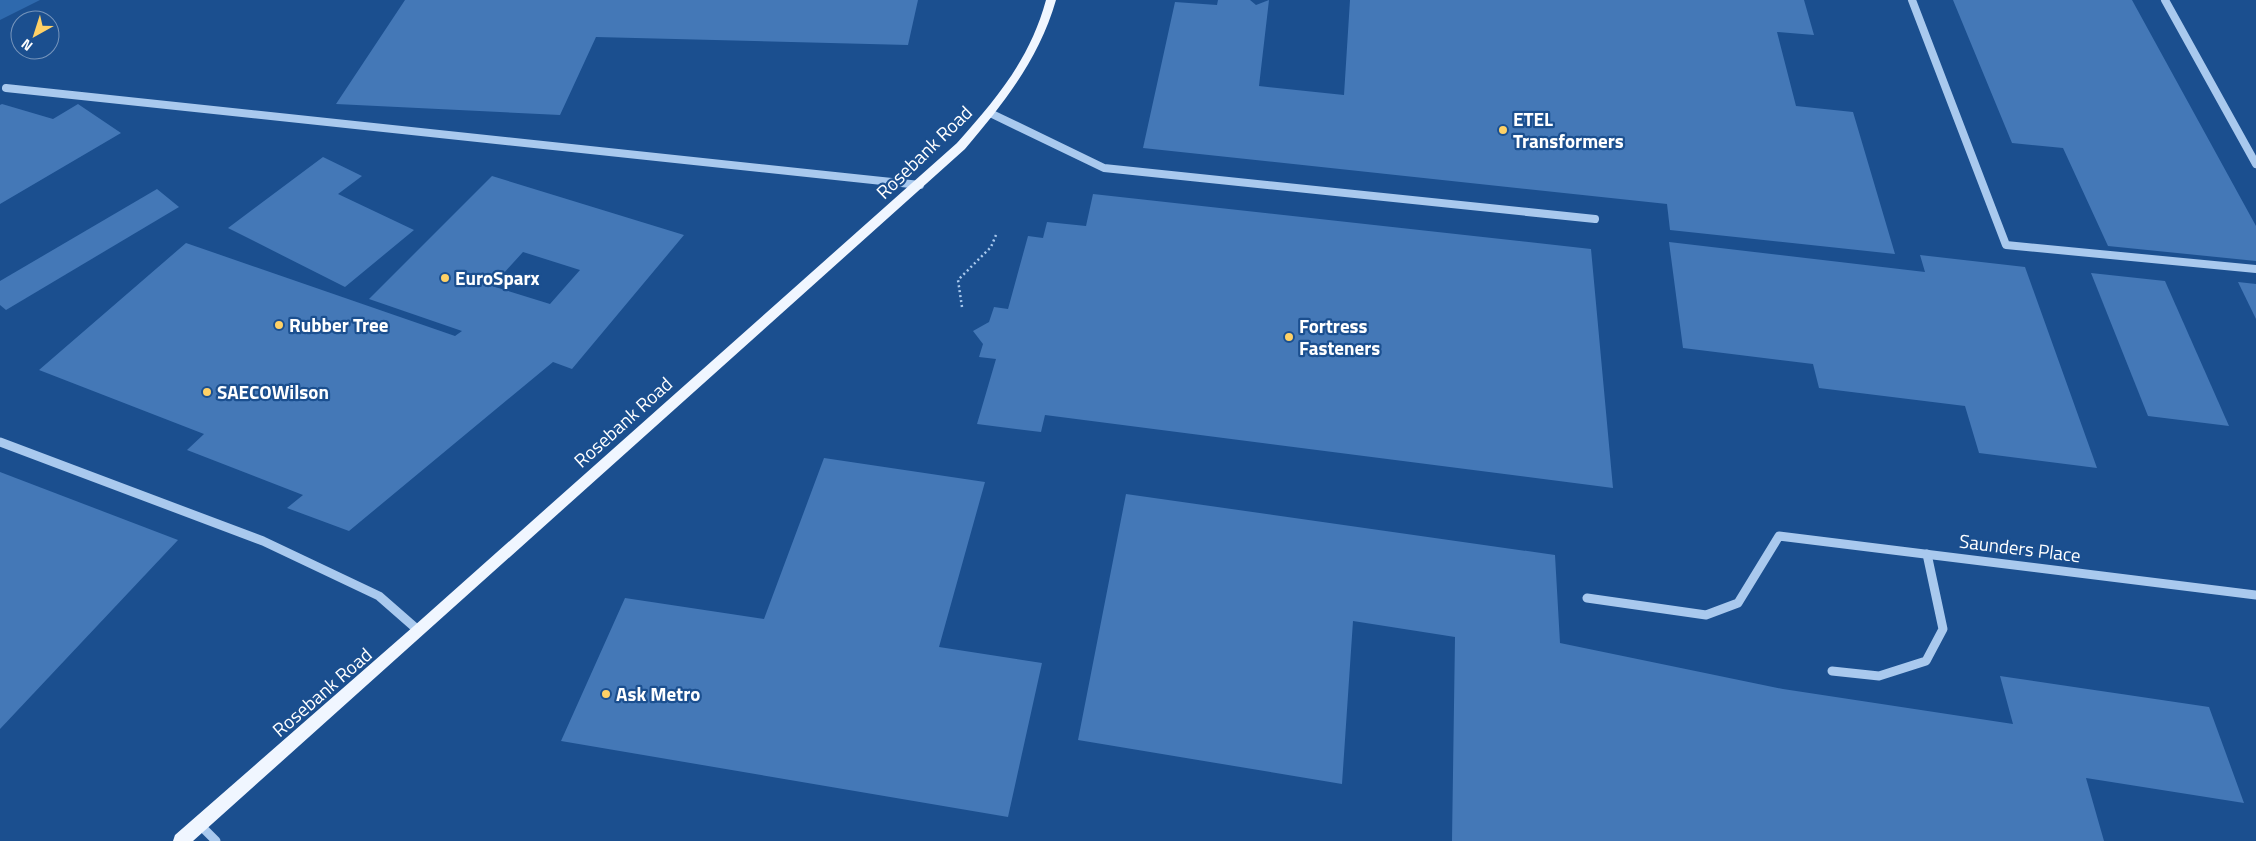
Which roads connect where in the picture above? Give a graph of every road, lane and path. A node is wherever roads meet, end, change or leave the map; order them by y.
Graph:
1 (1051, 0) edge
2 (1912, 0) edge
3 (2165, 0) edge
4 (6, 88) dead end
5 (990, 113) junction
6 (2256, 164) edge
7 (920, 185) junction
8 (1595, 219) dead end
9 (996, 235) dead end
10 (2256, 269) edge
11 (962, 307) dead end
12 (0, 442) edge
13 (1927, 554) junction
14 (2256, 595) edge
15 (1587, 598) dead end
16 (420, 631) junction
17 (1832, 671) dead end
18 (199, 824) junction
19 (181, 841) edge
20 (216, 841) edge

1 - 5 main road, Rosebank Road
2 - 10 street
3 - 6 street
4 - 7 street
5 - 7 main road, Rosebank Road
5 - 8 street
7 - 16 main road, Rosebank Road
9 - 11 path
12 - 16 street
13 - 14 street, Saunders Place
13 - 15 street, Saunders Place
13 - 17 street
16 - 18 main road, Rosebank Road
18 - 19 main road, Rosebank Road
18 - 20 street

